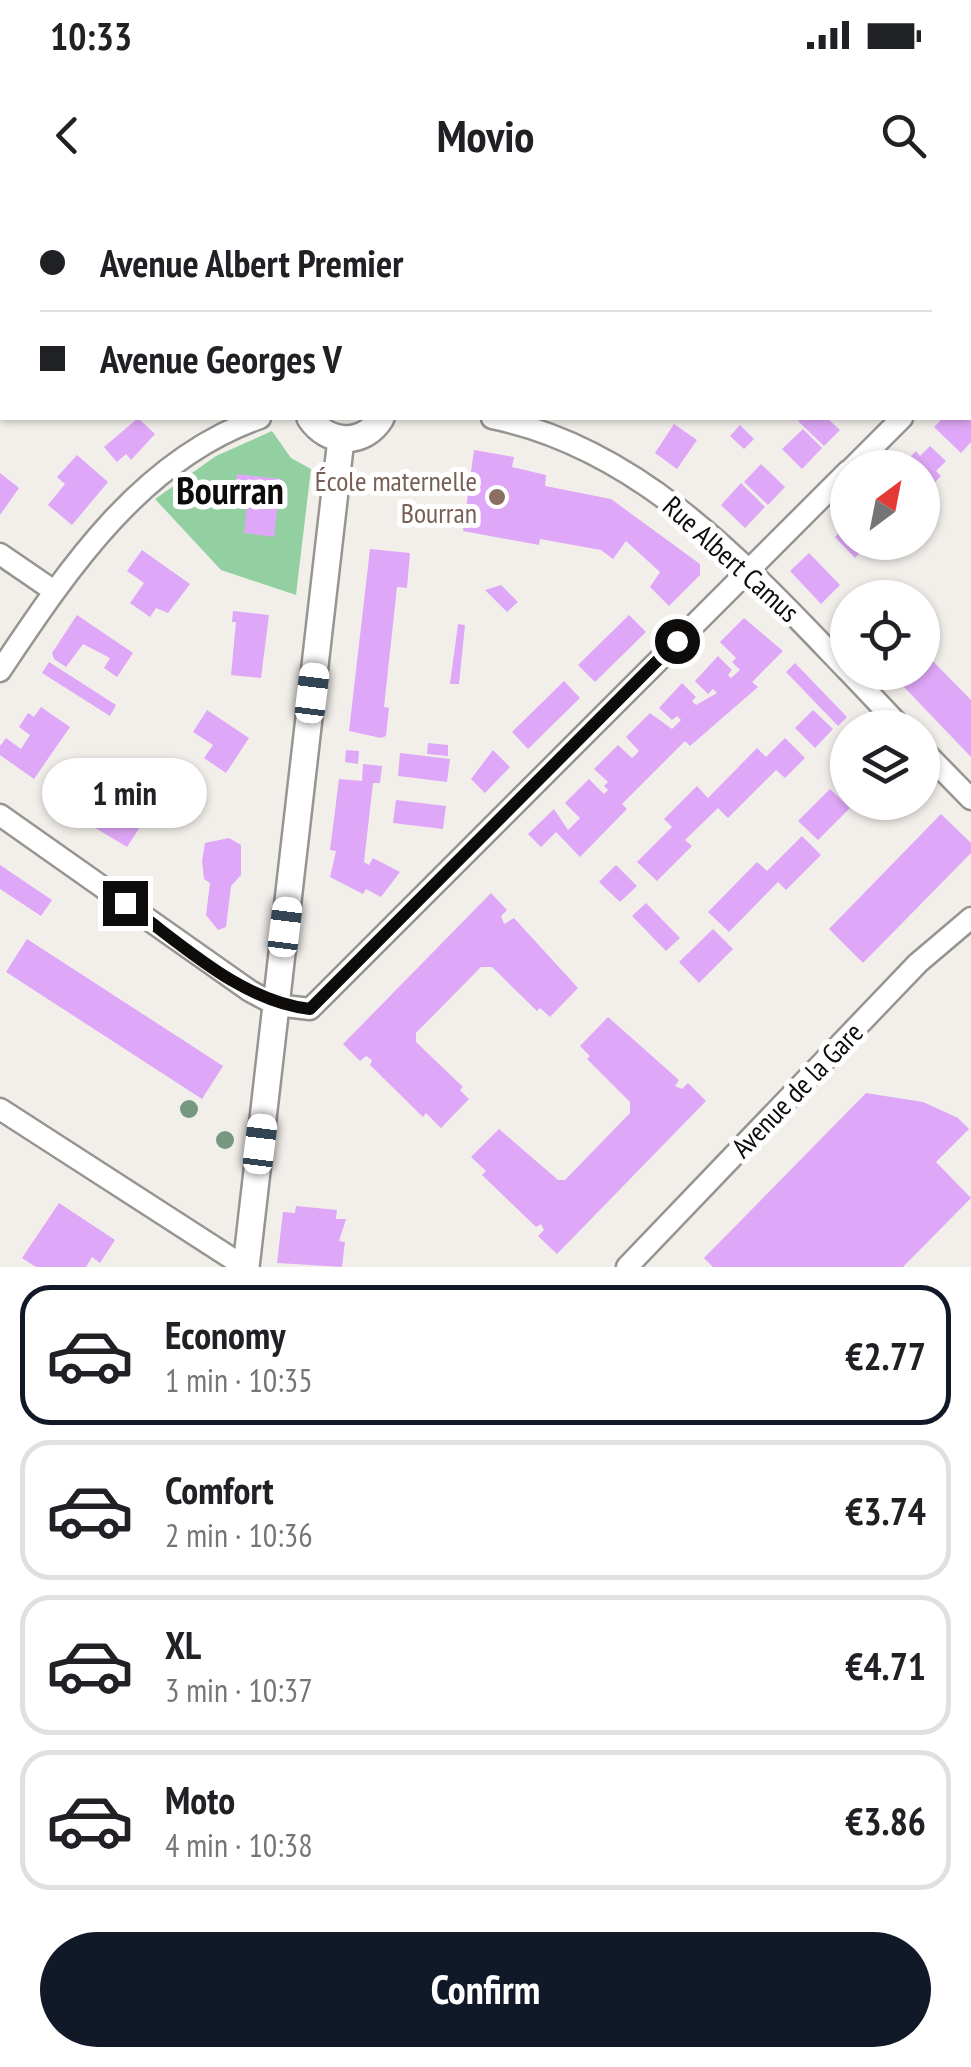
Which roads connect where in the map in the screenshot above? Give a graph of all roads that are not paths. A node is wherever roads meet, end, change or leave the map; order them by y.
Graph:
1 (256, 420) edge
2 (312, 420) edge
3 (379, 420) edge
4 (498, 420) edge
5 (889, 422) edge
6 (341, 439) junction
7 (866, 450) edge
8 (830, 490) edge
9 (0, 554) edge
10 (749, 570) junction
11 (54, 591) junction
12 (830, 653) edge
13 (0, 671) edge
14 (865, 690) edge
15 (885, 710) edge
16 (940, 767) edge
17 (971, 799) edge
18 (0, 815) edge
19 (971, 918) edge
20 (276, 1005) junction
21 (0, 1109) edge
22 (630, 1266) edge
23 (246, 1267) edge

1 - 11 street
2 - 6 street
3 - 6 street
4 - 10 street, Rue Albert Camus
5 - 7 street
6 - 20 street
8 - 10 street
9 - 11 street
10 - 12 street, Rue Albert Camus
10 - 20 street
11 - 13 street
14 - 15 street, Rue Albert Camus
16 - 17 street
18 - 20 street
19 - 22 street, Avenue de la Gare
20 - 23 street
21 - 23 street

